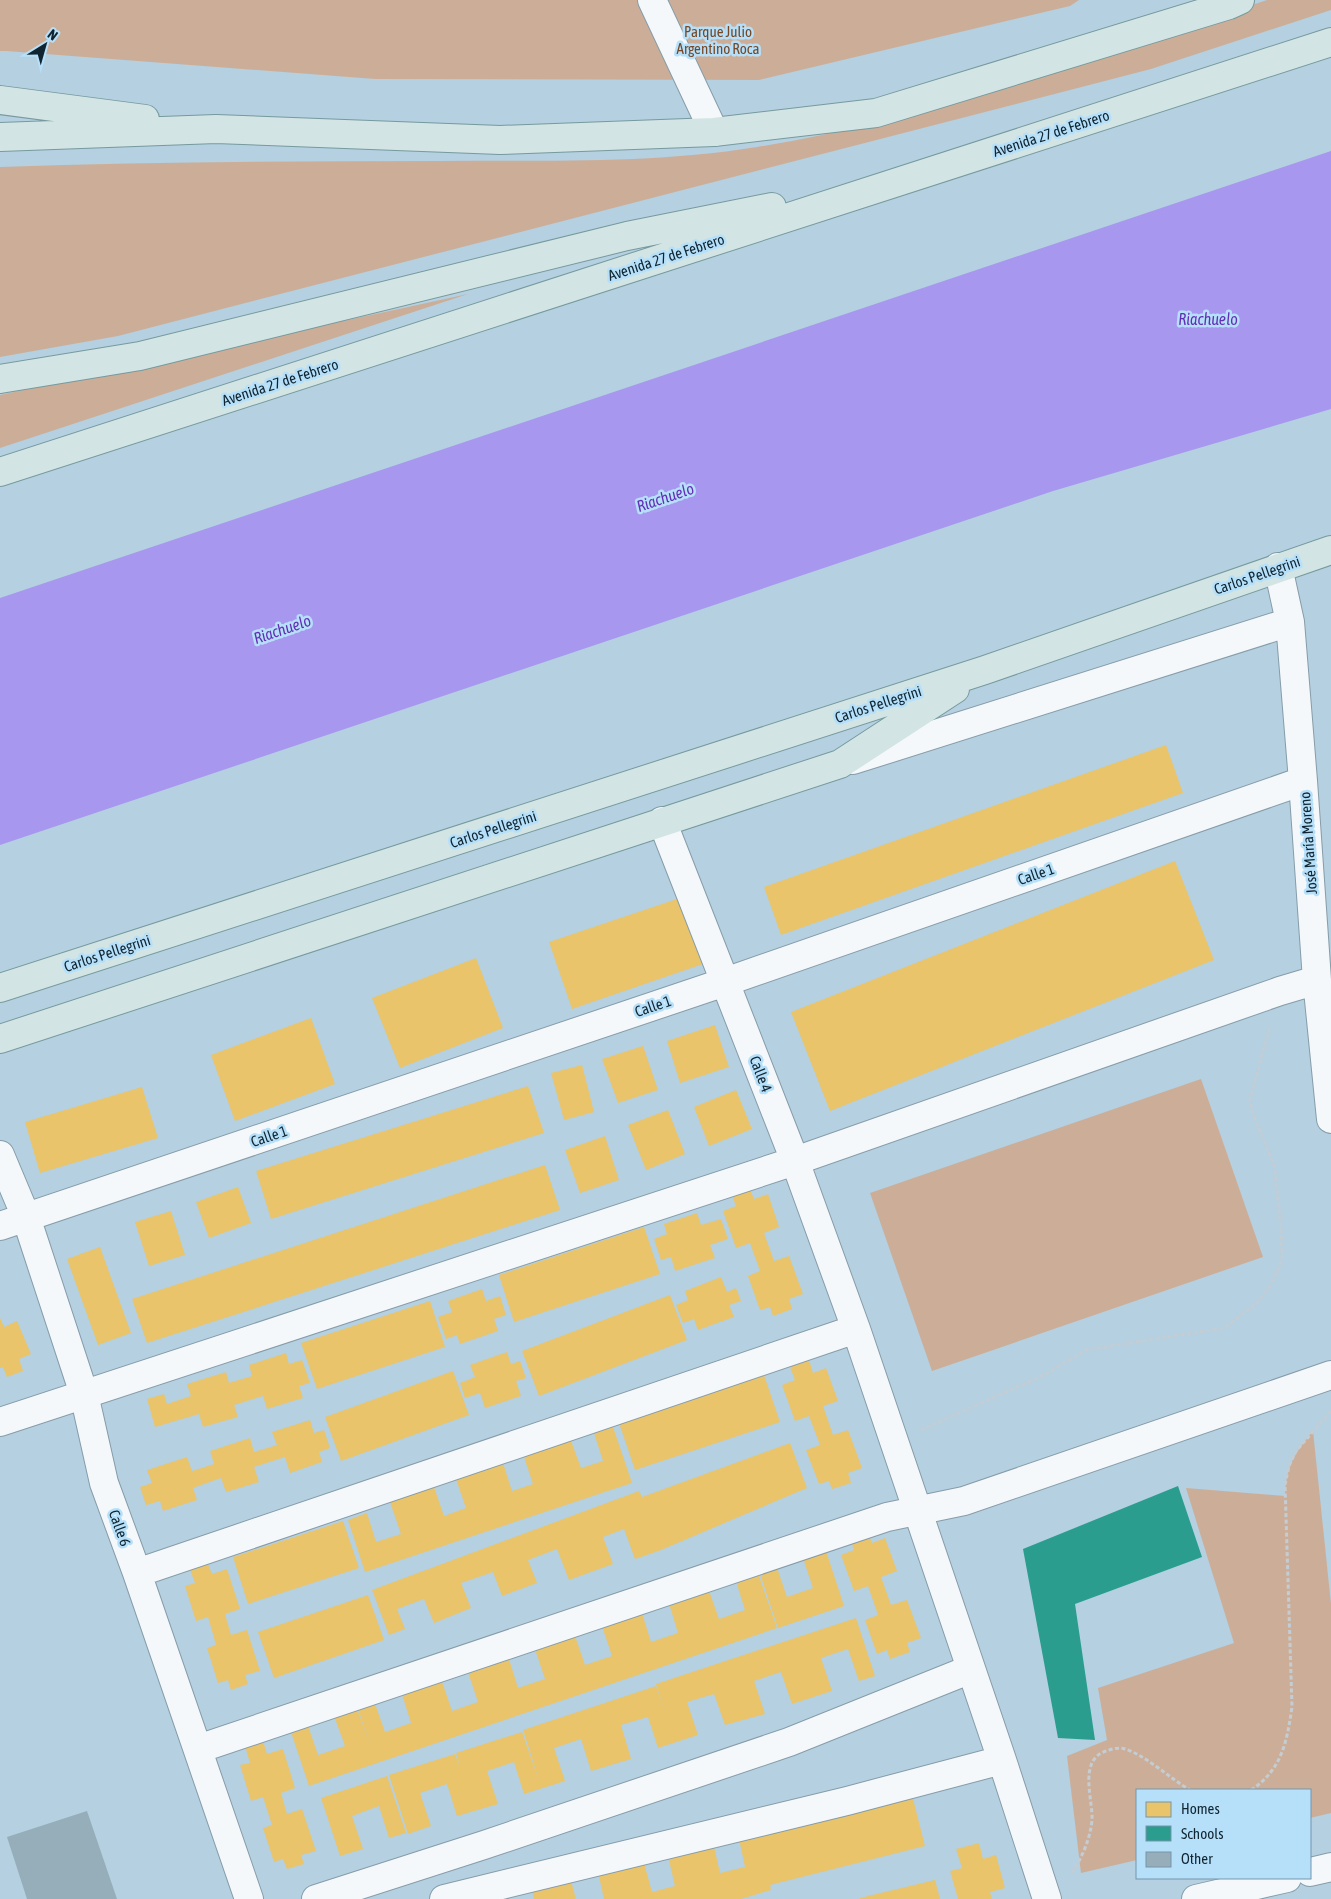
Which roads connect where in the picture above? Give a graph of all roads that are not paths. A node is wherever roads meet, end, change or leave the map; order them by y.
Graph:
1 (652, 0) edge
2 (1240, 0) edge
3 (1331, 42) edge
4 (0, 100) edge
5 (216, 129) junction
6 (714, 132) junction
7 (0, 137) edge
8 (902, 181) junction
9 (0, 379) edge
10 (0, 472) edge
11 (1331, 550) edge
12 (1278, 567) junction
13 (1290, 622) junction
14 (985, 670) junction
15 (840, 764) junction
16 (1304, 781) junction
17 (662, 821) junction
18 (1317, 980) junction
19 (725, 982) junction
20 (0, 988) edge
21 (0, 1039) edge
22 (1329, 1074) edge
23 (1331, 1119) edge
24 (0, 1155) edge
25 (795, 1161) junction
26 (26, 1218) junction
27 (0, 1226) edge
28 (856, 1329) junction
29 (1331, 1375) edge
30 (84, 1394) junction
31 (0, 1422) edge
32 (917, 1512) junction
33 (137, 1573) junction
34 (971, 1669) junction
35 (198, 1749) junction
36 (1002, 1760) junction
37 (1331, 1868) edge
38 (1311, 1872) edge
39 (1283, 1879) edge
40 (1046, 1896) edge
41 (249, 1899) edge
42 (316, 1899) edge
43 (444, 1899) edge
44 (1196, 1899) edge

1 - 6 street
2 - 6 main road
3 - 8 main road, Avenida 27 de Febrero
4 - 5 main road
5 - 6 main road
5 - 7 main road
8 - 9 main road
8 - 10 main road, Avenida 27 de Febrero
11 - 12 main road, Carlos Pellegrini
12 - 13 street, José María Moreno
12 - 14 main road, Carlos Pellegrini
13 - 15 street, Carlos Pellegrini
13 - 16 street, José María Moreno
14 - 15 main road, Carlos Pellegrini
14 - 20 main road, Carlos Pellegrini
15 - 17 main road, Carlos Pellegrini
16 - 18 street, José María Moreno
16 - 19 street, Calle 1
17 - 19 street, Calle 4
17 - 21 main road, Carlos Pellegrini
18 - 22 street, José María Moreno
18 - 25 street
19 - 25 street, Calle 4
19 - 26 street, Calle 1
22 - 23 street, José María Moreno
24 - 26 street, Calle 6
25 - 28 street, Calle 4
25 - 30 street
26 - 27 street, Calle 1
26 - 30 street, Calle 6
28 - 32 street, Calle 4
28 - 33 street
29 - 32 street
30 - 31 street
30 - 33 street, Calle 6
32 - 34 street, Calle 4
32 - 35 street
33 - 35 street, Calle 6
34 - 36 street, Calle 4
34 - 42 street
35 - 41 street, Calle 6
36 - 40 street, Calle 4
36 - 43 street
37 - 38 street
39 - 44 street

